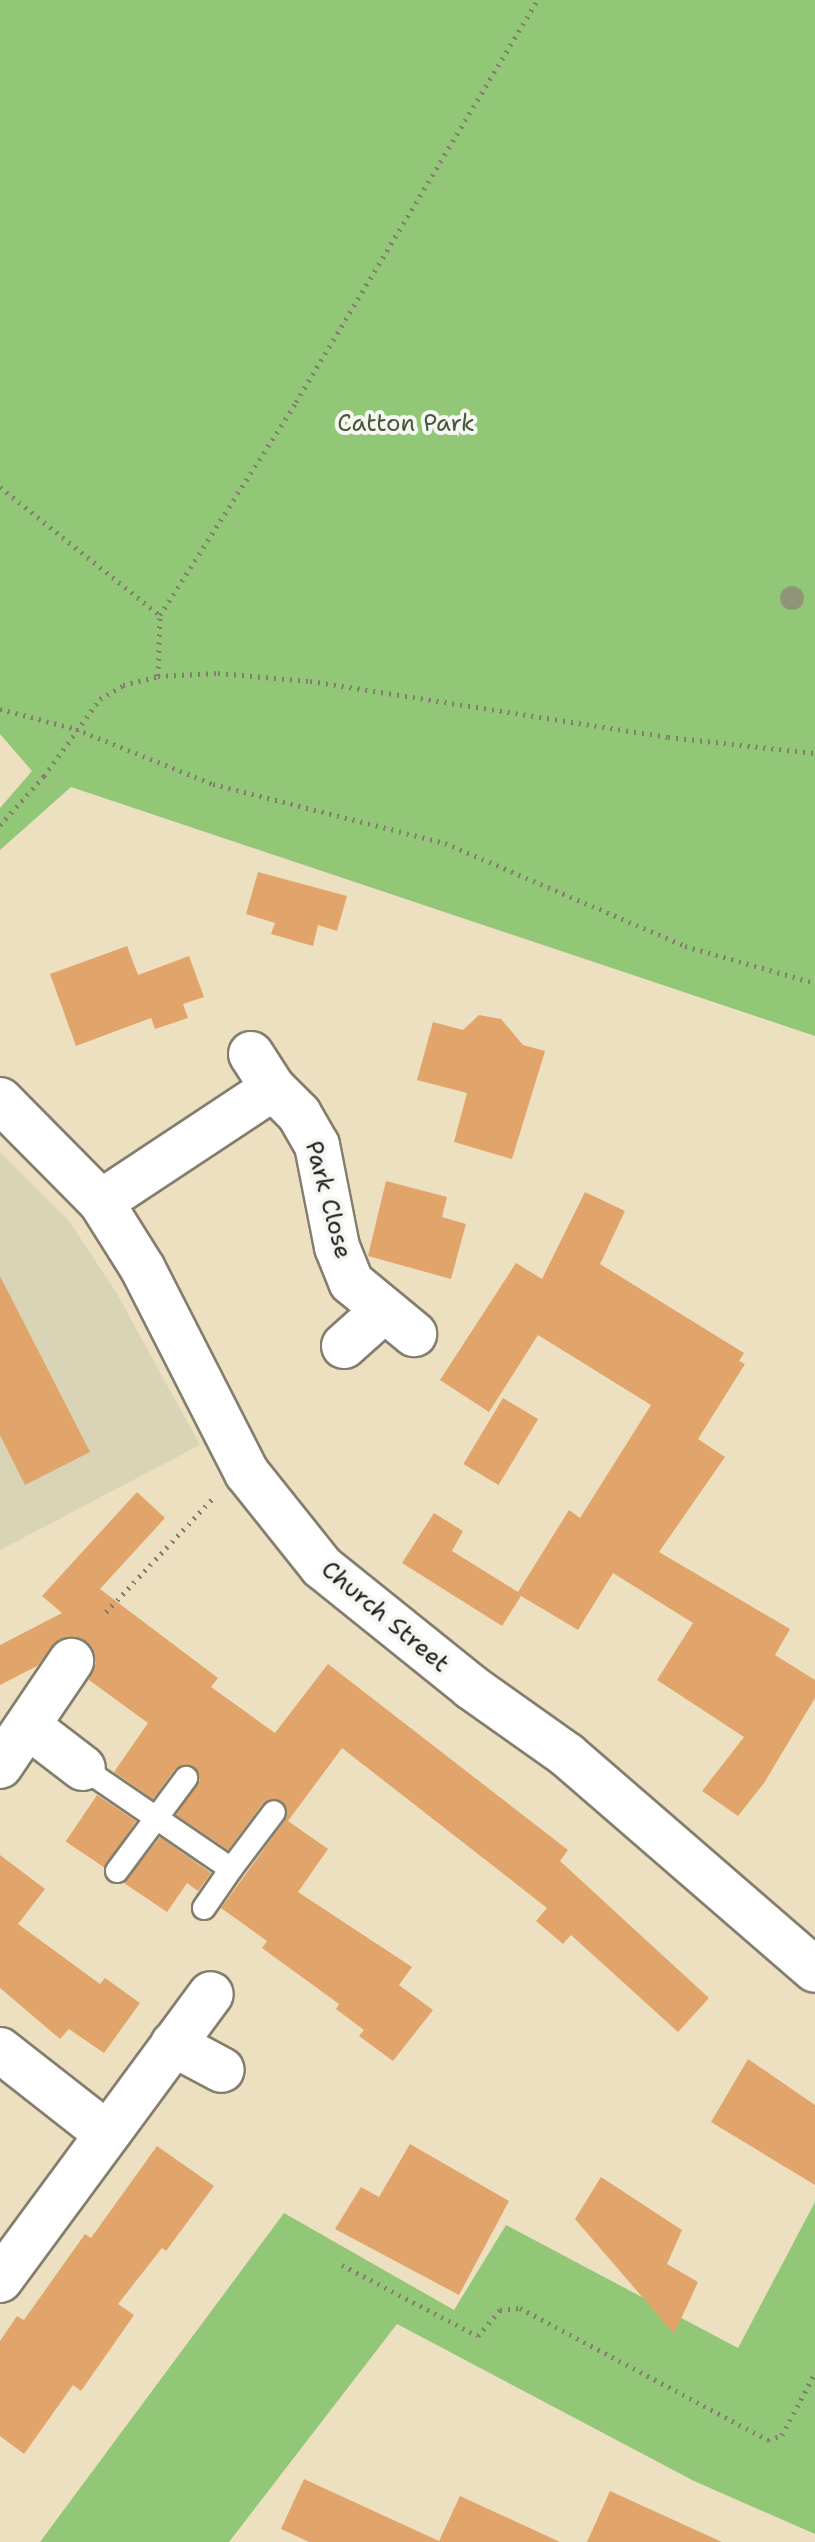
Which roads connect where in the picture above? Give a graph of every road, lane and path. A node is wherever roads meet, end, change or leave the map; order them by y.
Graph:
1 (538, 0) edge
2 (0, 487) edge
3 (160, 615) junction
4 (158, 676) junction
5 (0, 709) edge
6 (76, 729) junction
7 (815, 753) edge
8 (0, 825) edge
9 (815, 983) edge
10 (0, 1100) edge
11 (101, 1202) junction
12 (344, 1346) dead end
13 (247, 1473) junction
14 (106, 1612) dead end
15 (71, 1661) dead end
16 (28, 1726) junction
17 (0, 1766) edge
18 (83, 1768) joint
19 (186, 1778) dead end
20 (274, 1812) dead end
21 (156, 1818) junction
22 (231, 1869) junction
23 (117, 1871) dead end
24 (204, 1908) dead end
25 (815, 1970) edge
26 (211, 1994) dead end
27 (173, 2044) junction
28 (0, 2050) edge
29 (222, 2070) dead end
30 (107, 2134) junction
31 (342, 2265) dead end
32 (0, 2280) edge
33 (815, 2373) edge

1 - 3 path
2 - 3 path
3 - 4 path
4 - 6 path
4 - 7 path
5 - 6 path
6 - 8 path
6 - 9 path
10 - 11 street, Church Street
11 - 12 street, Park Close
11 - 13 street, Church Street
13 - 14 path
13 - 25 street, Church Street
15 - 16 street
16 - 17 street
16 - 18 street
18 - 21 lane
19 - 21 lane
20 - 22 lane
21 - 22 lane
21 - 23 lane
22 - 24 lane
26 - 27 street
27 - 29 street
27 - 30 street
28 - 30 street
30 - 32 street
31 - 33 path

